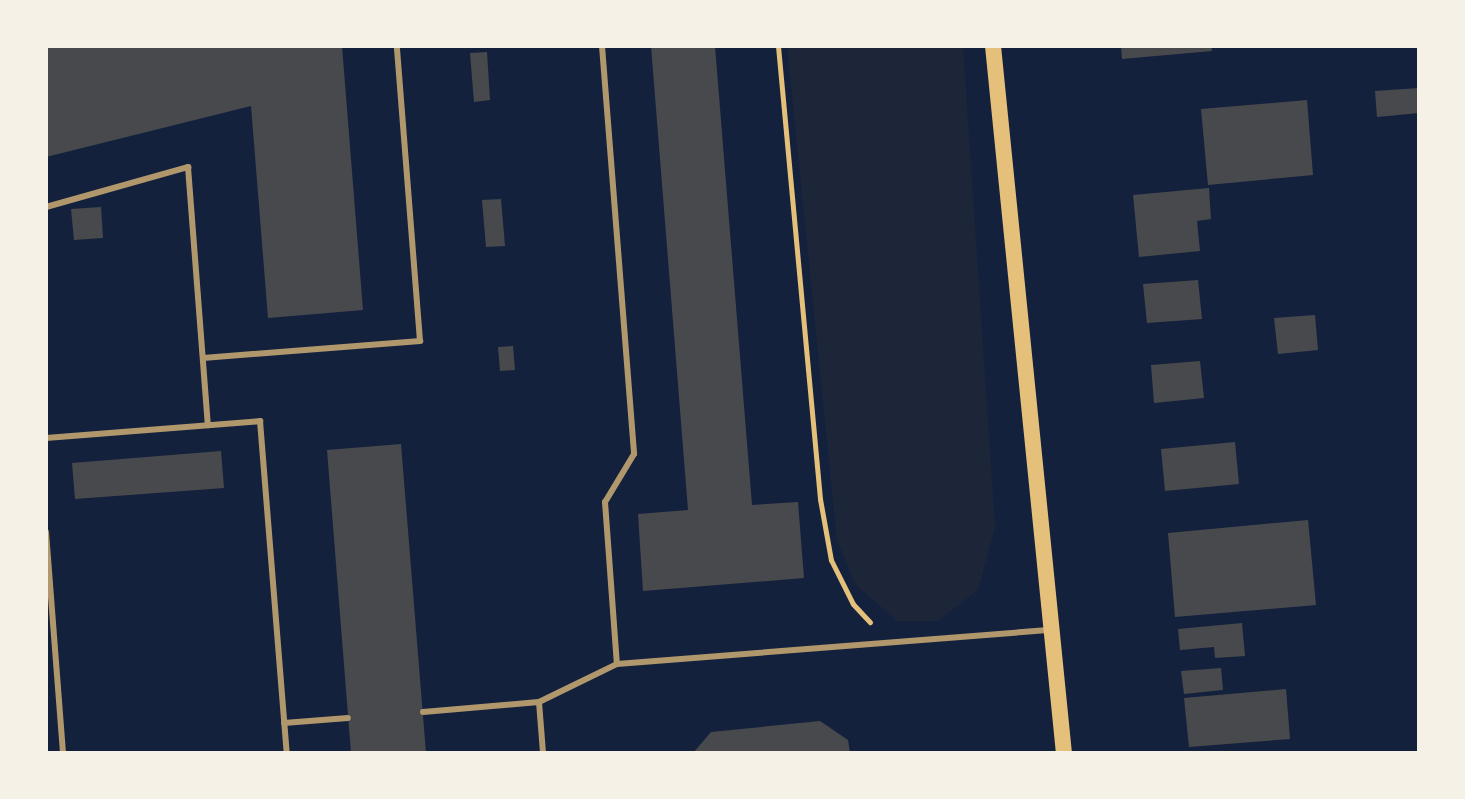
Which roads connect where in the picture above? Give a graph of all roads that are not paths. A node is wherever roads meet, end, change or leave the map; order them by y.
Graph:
1 (397, 46) edge
2 (602, 46) edge
3 (993, 46) edge
4 (46, 207) edge
5 (203, 358) junction
6 (208, 425) junction
7 (46, 438) edge
8 (46, 532) edge
9 (1051, 630) junction
10 (617, 664) junction
11 (539, 702) junction
12 (423, 712) dead end
13 (348, 718) dead end
14 (284, 723) junction
15 (63, 753) edge
16 (287, 753) edge
17 (543, 753) edge
18 (1064, 753) edge

1 - 5 lane
2 - 10 lane
3 - 9 main road
4 - 5 lane
5 - 6 lane
6 - 7 lane
6 - 14 lane
8 - 15 lane
9 - 10 lane
9 - 18 main road
10 - 11 lane
11 - 12 lane
11 - 17 lane
13 - 14 lane
14 - 16 lane

